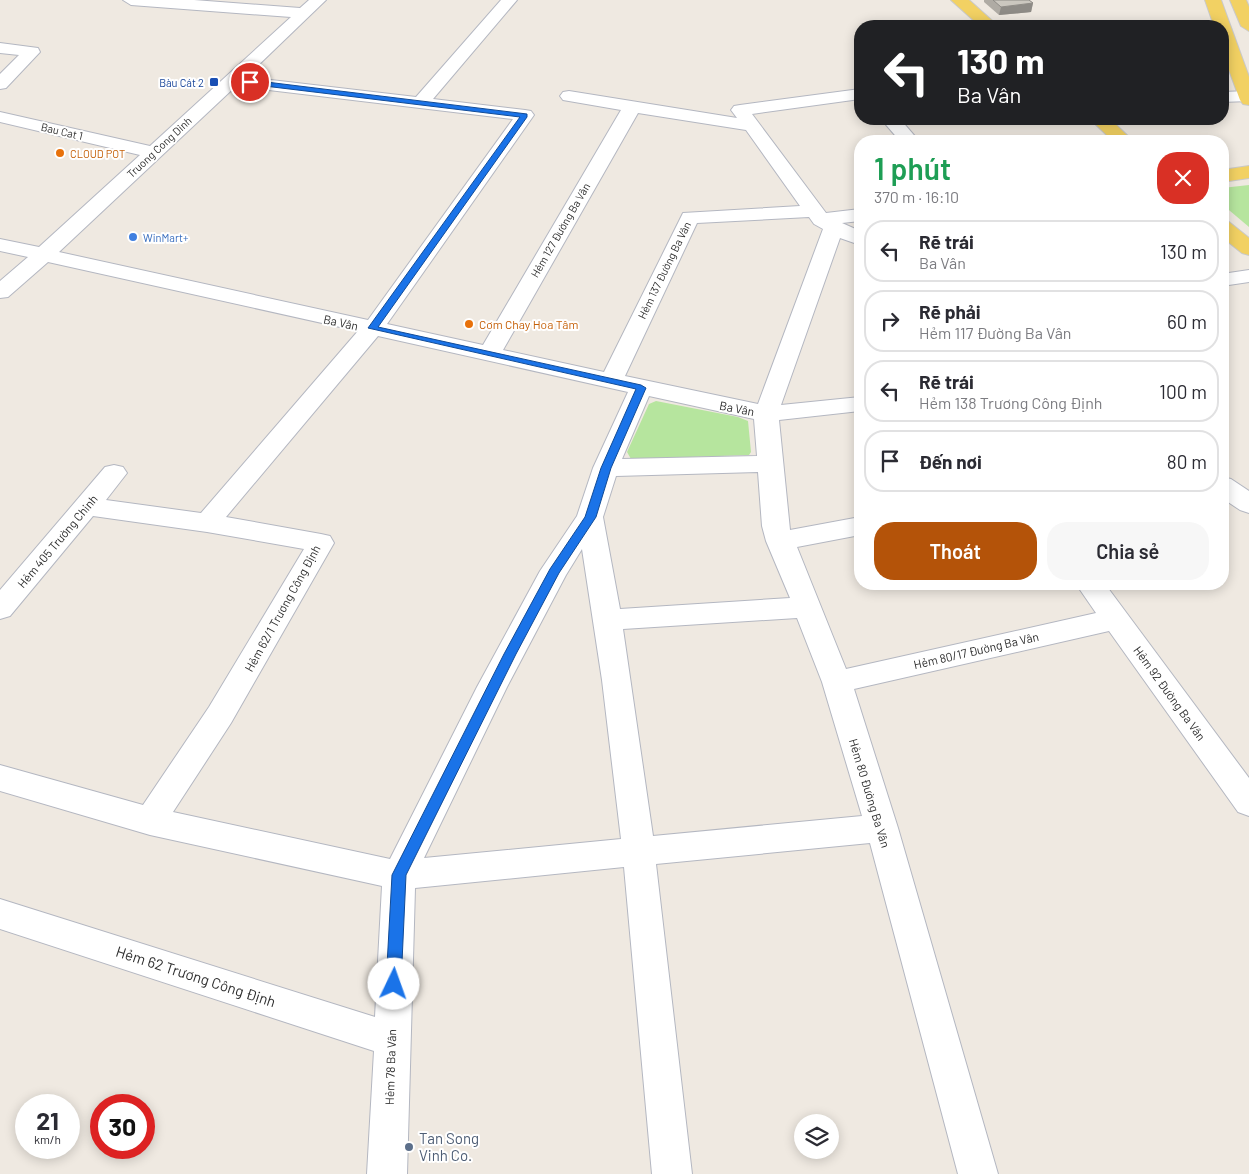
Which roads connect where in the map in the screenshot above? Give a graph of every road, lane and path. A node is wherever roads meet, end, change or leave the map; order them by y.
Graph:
1 (131, 0) edge
2 (318, 0) edge
3 (509, 0) edge
4 (959, 0) edge
5 (1213, 0) edge
6 (1238, 0) edge
7 (150, 1) edge
8 (304, 13) junction
9 (983, 20) edge
10 (1220, 20) edge
11 (1249, 26) edge
12 (1229, 45) edge
13 (0, 48) edge
14 (232, 80) junction
15 (0, 84) edge
16 (854, 95) edge
17 (569, 96) dead end
18 (1229, 97) edge
19 (1248, 98) edge
20 (420, 103) junction
21 (632, 107) junction
22 (0, 118) edge
23 (895, 125) edge
24 (1106, 125) edge
25 (752, 126) junction
26 (905, 135) edge
27 (1117, 135) edge
28 (154, 152) junction
29 (1249, 172) edge
30 (1229, 175) edge
31 (854, 216) edge
32 (823, 220) junction
33 (1229, 232) edge
34 (854, 236) edge
35 (0, 245) edge
36 (1249, 249) edge
37 (42, 256) junction
38 (1249, 276) edge
39 (1229, 279) edge
40 (0, 292) edge
41 (373, 328) junction
42 (489, 354) junction
43 (611, 381) junction
44 (641, 388) junction
45 (854, 405) edge
46 (766, 414) junction
47 (769, 464) junction
48 (606, 468) junction
49 (114, 474) dead end
50 (1229, 490) edge
51 (1248, 503) edge
52 (87, 506) junction
53 (1229, 507) edge
54 (590, 517) junction
55 (207, 523) junction
56 (854, 527) edge
57 (780, 541) junction
58 (1094, 590) edge
59 (807, 607) junction
60 (0, 609) edge
61 (1116, 619) junction
62 (609, 620) junction
63 (837, 682) junction
64 (0, 778) edge
65 (1249, 803) edge
66 (150, 821) junction
67 (882, 828) junction
68 (639, 851) junction
69 (399, 875) junction
70 (0, 914) edge
71 (391, 1038) junction
72 (387, 1174) edge
73 (672, 1174) edge
74 (978, 1174) edge

1 - 7 street
2 - 8 street, Truong Cong Dinh
3 - 20 street
4 - 9 main road
5 - 10 main road
6 - 11 main road
7 - 8 street
8 - 14 street, Truong Cong Dinh
12 - 19 main road
13 - 15 street
14 - 20 street
14 - 28 street, Truong Cong Dinh
16 - 25 street
17 - 21 street
18 - 19 street
20 - 41 street
21 - 25 street
21 - 42 street, Hẻm 127 Đường Ba Vân
22 - 28 street, Bau Cat 1
23 - 26 street
24 - 27 main road
25 - 32 street
28 - 37 street, Truong Cong Dinh
29 - 30 main road
31 - 32 street
32 - 34 street
32 - 43 street, Hẻm 137 Đường Ba Vân
32 - 46 street
33 - 36 main road
35 - 37 street, Ba Vân
37 - 40 street, Truong Cong Dinh
37 - 41 street, Ba Vân
38 - 39 street
41 - 42 street, Ba Vân
41 - 55 street
42 - 43 street, Ba Vân
43 - 44 street, Ba Vân
44 - 46 street, Ba Vân
44 - 48 street, Hẻm 78 Ba Vân
45 - 46 street, Ba Vân
46 - 47 street, Hẻm 80 Đường Ba Vân
47 - 48 street
47 - 57 street, Hẻm 80 Đường Ba Vân
48 - 54 street, Hẻm 78 Ba Vân
49 - 52 street, Hẻm 405 Trường Chinh
50 - 51 street
51 - 53 street
52 - 55 street, Hẻm 62/1 Trương Công Định
52 - 60 street, Hẻm 405 Trường Chinh
54 - 62 street
54 - 69 street, Hẻm 78 Ba Vân
55 - 66 street, Hẻm 62/1 Trương Công Định
56 - 57 street
57 - 59 street, Hẻm 80 Đường Ba Vân
58 - 61 street, Hẻm 92 Đường Ba Vân
59 - 62 street
59 - 63 street, Hẻm 80 Đường Ba Vân
61 - 63 street, Hẻm 80/17 Đường Ba Vân
61 - 65 street, Hẻm 92 Đường Ba Vân
62 - 68 street
63 - 67 street, Hẻm 80 Đường Ba Vân
64 - 66 street
66 - 69 street
67 - 68 street
67 - 74 street, Hẻm 80 Đường Ba Vân
68 - 69 street
68 - 73 street
69 - 71 street, Hẻm 78 Ba Vân
70 - 71 street, Hẻm 62 Trương Công Định
71 - 72 street, Hẻm 78 Ba Vân

